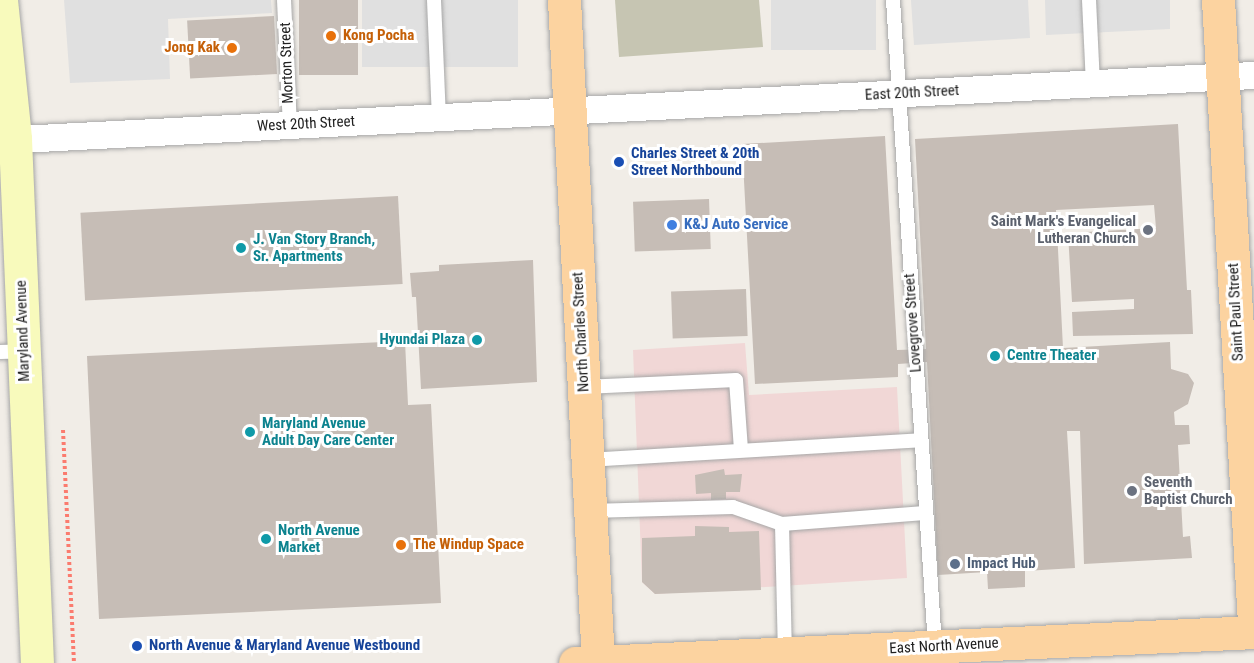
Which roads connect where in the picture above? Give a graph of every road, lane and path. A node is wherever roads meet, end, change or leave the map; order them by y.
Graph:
1 (1, 0) edge
2 (284, 0) edge
3 (434, 0) edge
4 (564, 0) edge
5 (893, 0) edge
6 (1218, 0) edge
7 (1094, 2) edge
8 (1254, 75) edge
9 (1222, 77) junction
10 (1093, 84) junction
11 (898, 94) junction
12 (569, 111) junction
13 (439, 117) junction
14 (290, 125) junction
15 (19, 139) edge
16 (12, 352) edge
17 (584, 387) junction
18 (920, 440) junction
19 (741, 450) junction
20 (587, 460) junction
21 (590, 511) junction
22 (925, 513) junction
23 (782, 524) junction
24 (1254, 623) edge
25 (1254, 632) edge
26 (935, 646) junction
27 (785, 654) junction
28 (37, 663) edge
29 (591, 663) edge

1 - 15 main road, Maryland Avenue
2 - 14 lane, Morton Street
3 - 13 lane
4 - 12 main road, North Charles Street
5 - 11 lane, Lovegrove Street
6 - 9 main road, Saint Paul Street
7 - 10 lane
8 - 9 street, East 20th Street
9 - 10 street, East 20th Street
9 - 24 main road, Saint Paul Street
10 - 11 street, East 20th Street
11 - 12 street, East 20th Street
11 - 18 lane, Lovegrove Street
12 - 13 street, West 20th Street
12 - 17 main road, North Charles Street
13 - 14 street, West 20th Street
14 - 15 street, West 20th Street
15 - 16 main road, Maryland Avenue
16 - 28 main road, Maryland Avenue
17 - 19 lane
17 - 20 main road, North Charles Street
18 - 19 lane
18 - 22 lane, Lovegrove Street
19 - 20 lane
20 - 21 main road, North Charles Street
21 - 23 lane
21 - 29 main road, North Charles Street
22 - 23 lane
22 - 26 lane, Lovegrove Street
23 - 27 lane
25 - 26 main road, East North Avenue
26 - 27 main road, East North Avenue
27 - 29 main road, East North Avenue

